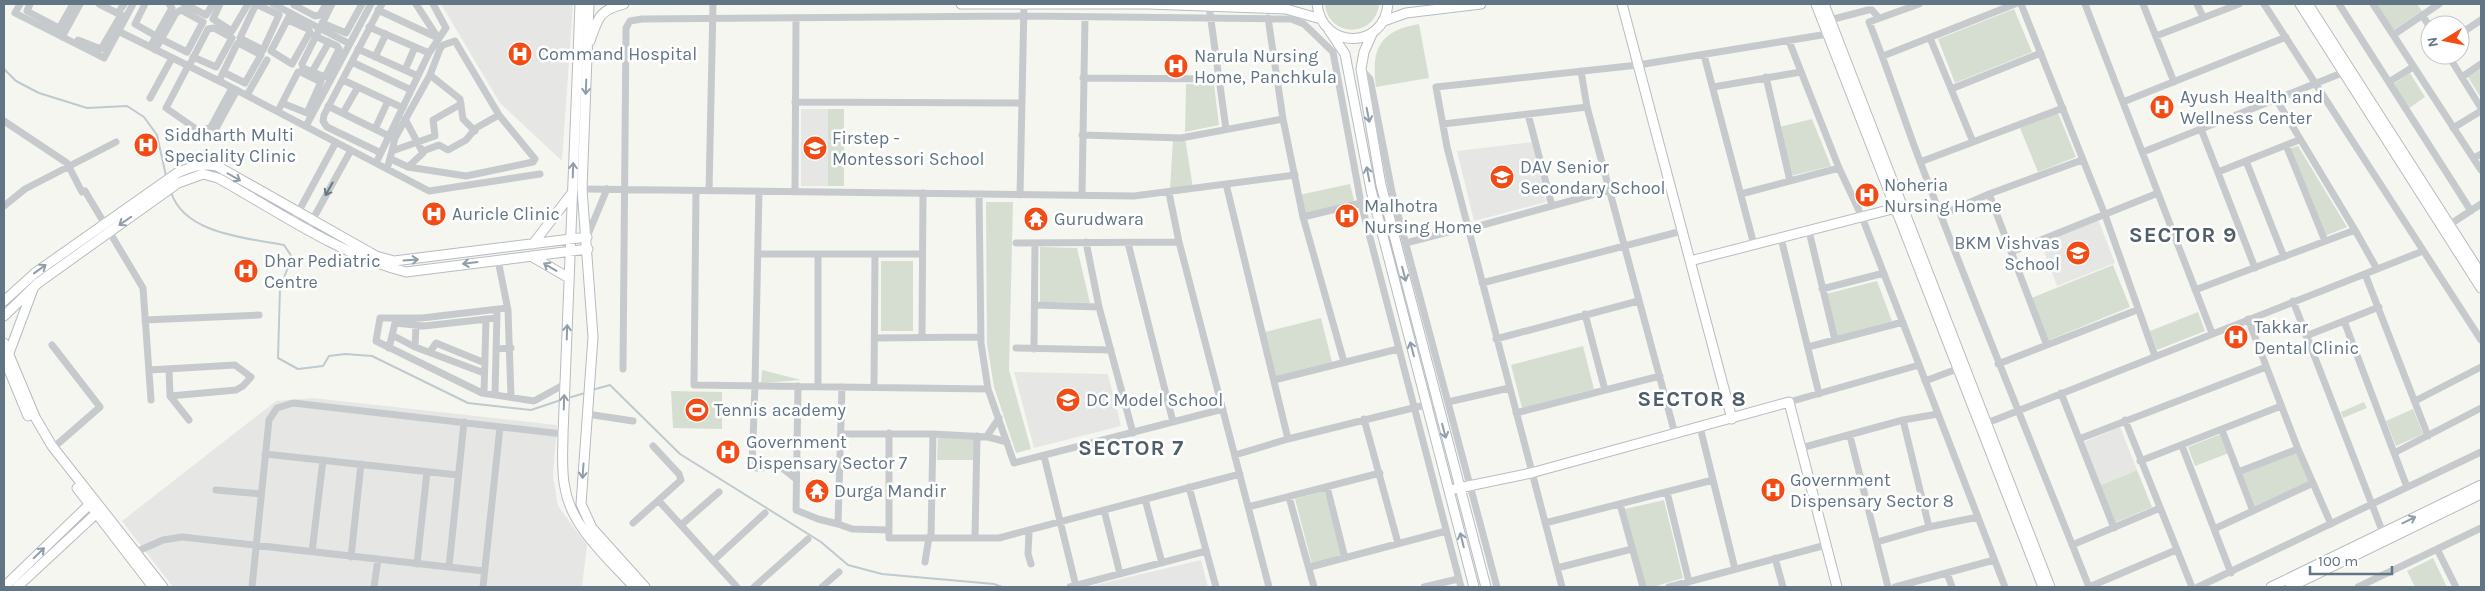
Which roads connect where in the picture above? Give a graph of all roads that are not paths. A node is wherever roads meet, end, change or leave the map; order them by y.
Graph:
1 (20, 4) edge
2 (30, 4) edge
3 (73, 4) edge
4 (80, 4) edge
5 (99, 4) edge
6 (108, 4) edge
7 (133, 4) edge
8 (145, 4) edge
9 (169, 4) edge
10 (184, 4) edge
11 (213, 4) edge
12 (220, 4) edge
13 (248, 4) edge
14 (256, 4) edge
15 (273, 4) edge
16 (294, 4) edge
17 (326, 4) edge
18 (332, 4) edge
19 (368, 4) edge
20 (416, 4) edge
21 (434, 4) edge
22 (580, 4) edge
23 (588, 4) edge
24 (624, 4) edge
25 (713, 4) edge
26 (961, 4) edge
27 (978, 4) edge
28 (1019, 4) edge
29 (1024, 4) edge
30 (1029, 4) edge
31 (1317, 4) edge
32 (1388, 4) edge
33 (1481, 4) edge
34 (1622, 4) edge
35 (1816, 4) edge
36 (1824, 4) edge
37 (1919, 4) edge
38 (2015, 4) edge
39 (2020, 4) edge
40 (2084, 4) edge
41 (2143, 4) edge
42 (2197, 4) edge
43 (2239, 4) edge
44 (2264, 4) edge
45 (2300, 4) edge
46 (2308, 4) edge
47 (2339, 4) edge
48 (2373, 4) edge
49 (2439, 4) edge
50 (380, 6) edge
51 (1209, 6) junction
52 (124, 12) edge
53 (290, 15) junction
54 (2422, 15) edge
55 (1024, 16) junction
56 (2420, 16) edge
57 (1085, 17) junction
58 (2203, 17) junction
59 (712, 18) junction
60 (796, 18) junction
61 (1210, 18) junction
62 (1268, 18) junction
63 (1879, 18) junction
64 (1321, 19) junction
65 (1830, 20) junction
66 (2481, 20) edge
67 (1384, 21) junction
68 (321, 25) junction
69 (369, 27) junction
70 (2470, 27) edge
71 (1329, 30) junction
72 (118, 31) junction
73 (60, 33) junction
74 (386, 34) junction
75 (1372, 34) junction
76 (1828, 34) junction
77 (2393, 35) junction
78 (315, 36) junction
79 (2156, 36) junction
80 (159, 38) junction
81 (438, 38) junction
82 (1930, 38) junction
83 (2286, 38) junction
84 (1788, 41) junction
85 (329, 42) junction
86 (350, 44) junction
87 (415, 47) junction
88 (153, 48) junction
89 (358, 49) junction
90 (587, 51) junction
91 (429, 53) junction
92 (2041, 53) junction
93 (1704, 54) junction
94 (1882, 56) junction
95 (375, 57) junction
96 (172, 58) junction
97 (193, 58) junction
98 (267, 60) dead end
99 (352, 62) junction
100 (2481, 64) edge
101 (1638, 65) junction
102 (2454, 65) edge
103 (188, 66) junction
104 (2413, 67) junction
105 (1361, 69) junction
106 (405, 70) junction
107 (1581, 71) junction
108 (2347, 71) junction
109 (223, 72) junction
110 (312, 72) junction
111 (1801, 72) junction
112 (430, 75) junction
113 (418, 76) junction
114 (1766, 77) junction
115 (2462, 77) junction
116 (1083, 78) junction
117 (343, 80) junction
118 (1218, 80) junction
119 (218, 81) junction
120 (2174, 82) junction
121 (2388, 82) junction
122 (2317, 83) junction
123 (1351, 84) junction
124 (358, 87) junction
125 (1713, 87) junction
126 (235, 89) junction
127 (1952, 89) junction
128 (411, 90) junction
129 (1339, 94) junction
130 (247, 95) junction
131 (150, 98) dead end
132 (2276, 99) junction
133 (388, 101) junction
134 (796, 102) junction
135 (2124, 102) junction
136 (282, 103) junction
137 (1021, 103) junction
138 (462, 104) junction
139 (328, 106) junction
140 (1587, 107) junction
141 (403, 108) junction
142 (2063, 108) junction
143 (2481, 109) edge
144 (278, 112) junction
145 (344, 113) junction
146 (1528, 114) junction
147 (499, 115) junction
148 (405, 119) junction
149 (1283, 119) junction
150 (4, 120) edge
151 (1443, 124) junction
152 (306, 126) junction
153 (2201, 128) junction
154 (2453, 128) junction
155 (376, 129) junction
156 (1226, 129) junction
157 (216, 130) dead end
158 (475, 130) junction
159 (1082, 135) junction
160 (390, 136) junction
161 (2299, 140) junction
162 (116, 142) dead end
163 (336, 142) junction
164 (418, 142) junction
165 (1973, 142) junction
166 (2286, 145) junction
167 (351, 150) junction
168 (392, 150) junction
169 (423, 151) junction
170 (2143, 152) junction
171 (381, 154) junction
172 (2481, 154) edge
173 (2474, 158) junction
174 (391, 159) junction
175 (2082, 160) junction
176 (2246, 161) junction
177 (1920, 162) junction
178 (376, 163) junction
179 (69, 167) junction
180 (408, 167) junction
181 (1839, 168) junction
182 (387, 169) junction
183 (2481, 170) edge
184 (2218, 172) junction
185 (540, 174) dead end
186 (1295, 175) junction
187 (1790, 181) junction
188 (1226, 184) junction
189 (582, 189) junction
190 (607, 189) junction
191 (625, 190) junction
192 (696, 190) junction
193 (1610, 190) junction
194 (709, 191) junction
195 (759, 191) junction
196 (795, 192) junction
197 (572, 193) junction
198 (923, 193) junction
199 (1169, 193) junction
200 (2158, 193) junction
201 (980, 194) junction
202 (1741, 194) junction
203 (1989, 194) junction
204 (1020, 195) junction
205 (1082, 195) junction
206 (1361, 203) junction
207 (4, 206) edge
208 (1552, 206) junction
209 (2480, 207) edge
210 (1899, 208) junction
211 (2471, 211) junction
212 (2105, 214) junction
213 (1941, 215) junction
214 (296, 217) junction
215 (1303, 217) junction
216 (1862, 217) junction
217 (310, 224) junction
218 (2447, 227) junction
219 (107, 228) junction
220 (1468, 228) junction
221 (2355, 230) junction
222 (1810, 231) junction
223 (1682, 232) junction
224 (587, 237) junction
225 (1780, 238) junction
226 (570, 239) junction
227 (2324, 241) junction
228 (1086, 242) junction
229 (1179, 242) junction
230 (1016, 243) dead end
231 (1035, 243) junction
232 (1128, 243) junction
233 (1406, 243) junction
234 (533, 244) junction
235 (1754, 245) junction
236 (1624, 246) junction
237 (588, 249) junction
238 (570, 251) junction
239 (2423, 251) junction
240 (2011, 252) junction
241 (758, 254) junction
242 (818, 254) junction
243 (875, 254) junction
244 (922, 254) junction
245 (531, 256) junction
246 (2284, 257) junction
247 (498, 260) junction
248 (1690, 261) junction
249 (2254, 268) junction
250 (2377, 270) junction
251 (1884, 273) junction
252 (2365, 274) junction
253 (2481, 274) edge
254 (569, 278) junction
255 (1482, 282) junction
256 (34, 286) junction
257 (2481, 288) edge
258 (1822, 289) junction
259 (2195, 290) junction
260 (8, 294) edge
261 (4, 301) edge
262 (1638, 301) junction
263 (2293, 301) junction
264 (1035, 306) junction
265 (1099, 307) junction
266 (2379, 307) junction
267 (503, 308) junction
268 (2137, 310) junction
269 (1585, 314) junction
270 (259, 315) dead end
271 (4, 316) edge
272 (496, 318) junction
273 (486, 319) junction
274 (2248, 319) junction
275 (145, 320) junction
276 (1903, 322) junction
277 (2344, 322) junction
278 (421, 323) junction
279 (2212, 333) junction
280 (392, 335) junction
281 (2306, 336) junction
282 (922, 337) junction
283 (981, 337) junction
284 (874, 338) junction
285 (1496, 339) junction
286 (1834, 340) junction
287 (2481, 340) edge
288 (4, 343) edge
289 (2046, 344) junction
290 (52, 345) dead end
291 (415, 347) junction
292 (1808, 347) junction
293 (389, 348) junction
294 (511, 348) junction
295 (1016, 348) dead end
296 (496, 349) junction
297 (1034, 349) junction
298 (1398, 349) junction
299 (1111, 350) junction
300 (430, 352) junction
301 (6, 356) edge
302 (2155, 356) junction
303 (1344, 362) junction
304 (485, 363) junction
305 (1403, 364) junction
306 (1998, 364) junction
307 (1919, 365) junction
308 (1417, 367) junction
309 (2266, 367) junction
310 (2481, 367) edge
311 (169, 369) junction
312 (623, 369) dead end
313 (1958, 369) junction
314 (149, 370) junction
315 (484, 373) junction
316 (1660, 376) junction
317 (1274, 380) junction
318 (1925, 381) junction
319 (565, 383) junction
320 (756, 386) junction
321 (798, 386) junction
322 (818, 386) junction
323 (842, 387) junction
324 (874, 387) junction
325 (1509, 388) junction
326 (988, 389) junction
327 (1605, 390) junction
328 (484, 393) junction
329 (2061, 393) junction
330 (495, 394) junction
331 (1819, 394) junction
332 (170, 396) junction
333 (511, 397) junction
334 (151, 400) dead end
335 (2415, 401) junction
336 (1437, 402) junction
337 (1448, 402) junction
338 (1789, 402) junction
339 (1427, 404) junction
340 (2282, 406) junction
341 (1414, 407) junction
342 (2481, 408) edge
343 (1223, 409) junction
344 (2019, 409) junction
345 (1516, 413) junction
346 (1938, 414) junction
347 (587, 418) junction
348 (999, 418) junction
349 (1364, 419) junction
350 (1732, 419) junction
351 (189, 420) dead end
352 (1903, 420) junction
353 (2125, 420) junction
354 (633, 421) dead end
355 (464, 422) junction
356 (1173, 422) junction
357 (1983, 424) junction
358 (500, 427) junction
359 (1700, 427) junction
360 (2222, 430) junction
361 (889, 433) junction
362 (1133, 433) junction
363 (563, 434) junction
364 (842, 434) junction
365 (933, 434) junction
366 (1675, 434) junction
367 (977, 436) junction
368 (987, 436) junction
369 (1850, 436) junction
370 (2428, 436) junction
371 (1288, 439) junction
372 (2079, 439) junction
373 (1007, 442) junction
374 (653, 446) dead end
375 (2182, 446) junction
376 (53, 448) junction
377 (1801, 448) junction
378 (2298, 449) junction
379 (2481, 452) edge
380 (2394, 453) junction
381 (265, 454) junction
382 (1235, 455) junction
383 (1044, 456) junction
384 (324, 460) junction
385 (2140, 461) junction
386 (361, 464) junction
387 (427, 472) junction
388 (2238, 472) junction
389 (1380, 473) junction
390 (1531, 473) junction
391 (1240, 474) junction
392 (458, 475) junction
393 (796, 479) junction
394 (1713, 480) junction
395 (2313, 483) junction
396 (2481, 485) edge
397 (1471, 486) junction
398 (1189, 487) junction
399 (1328, 487) junction
400 (2407, 487) junction
401 (1460, 488) junction
402 (216, 490) dead end
403 (1449, 490) junction
404 (719, 492) dead end
405 (1667, 492) junction
406 (261, 494) junction
407 (2481, 494) edge
408 (1289, 497) junction
409 (1146, 499) junction
410 (659, 500) junction
411 (92, 502) junction
412 (1620, 504) junction
413 (2372, 504) junction
414 (1248, 507) junction
415 (2160, 508) junction
416 (1104, 510) junction
417 (99, 511) junction
418 (2253, 511) junction
419 (765, 514) dead end
420 (1978, 517) junction
421 (1060, 522) junction
422 (633, 523) dead end
423 (1545, 523) junction
424 (838, 524) junction
425 (2331, 524) junction
426 (681, 525) junction
427 (1929, 527) junction
428 (2114, 528) junction
429 (2214, 529) junction
430 (2479, 529) edge
431 (889, 530) junction
432 (1446, 531) junction
433 (1029, 532) junction
434 (2383, 533) junction
435 (930, 538) junction
436 (975, 538) junction
437 (2481, 538) edge
438 (808, 539) dead end
439 (1877, 542) junction
440 (1398, 543) junction
441 (1826, 545) junction
442 (2072, 545) junction
443 (256, 546) junction
444 (1632, 549) junction
445 (2437, 549) junction
446 (2176, 550) junction
447 (1206, 551) junction
448 (312, 552) junction
449 (132, 554) junction
450 (351, 557) junction
451 (1345, 558) junction
452 (1775, 558) junction
453 (378, 560) junction
454 (1994, 560) junction
455 (713, 561) junction
456 (925, 562) dead end
457 (1162, 563) junction
458 (417, 564) junction
459 (1032, 564) dead end
460 (449, 567) junction
461 (1310, 567) junction
462 (1557, 568) junction
463 (1735, 569) junction
464 (484, 571) junction
465 (839, 572) dead end
466 (2231, 572) junction
467 (1947, 573) junction
468 (1120, 574) junction
469 (1458, 578) junction
470 (1689, 582) junction
471 (4, 586) edge
472 (1073, 586) edge
473 (17, 587) edge
474 (153, 587) edge
475 (163, 587) edge
476 (252, 587) edge
477 (374, 587) edge
478 (483, 587) edge
479 (634, 587) edge
480 (645, 587) edge
481 (737, 587) edge
482 (754, 587) edge
483 (822, 587) edge
484 (1216, 587) edge
485 (1269, 587) edge
486 (1314, 587) edge
487 (1424, 587) edge
488 (1461, 587) edge
489 (1474, 587) edge
490 (1486, 587) edge
491 (1497, 587) edge
492 (1562, 587) edge
493 (1643, 587) edge
494 (1669, 587) edge
495 (1783, 587) edge
496 (1837, 587) edge
497 (1888, 587) edge
498 (1894, 587) edge
499 (1952, 587) edge
500 (2005, 587) edge
501 (2043, 587) edge
502 (2050, 587) edge
503 (2089, 587) edge
504 (2192, 587) edge
505 (2198, 587) edge
506 (2271, 587) edge
507 (2290, 587) edge
508 (2358, 587) edge
509 (2456, 587) edge

1 - 73 street
2 - 73 street
3 - 73 street
4 - 73 street
5 - 52 street
6 - 52 street
7 - 52 street
8 - 80 street
9 - 80 street
10 - 11 street
12 - 13 street
14 - 14 street
15 - 53 street
16 - 17 street
16 - 53 street
18 - 68 street
19 - 50 street
19 - 68 street
19 - 86 street
20 - 81 street
21 - 81 street
197 -> 22 street
23 - 90 street
24 - 90 street
25 - 59 street
26 - 27 street
27 - 28 street
28 - 29 street
29 - 30 street
29 - 55 street
30 - 51 street
31 - 64 street
32 - 67 street
33 - 67 street
34 - 101 street
35 - 76 street
36 - 65 street
37 - 63 street
38 - 82 street
39 - 92 street
40 - 135 street
41 - 79 street
42 - 58 street
43 - 58 street
44 - 83 street
45 - 108 street
46 - 108 street
47 - 121 street
48 - 77 street
49 - 54 street
50 - 69 street
50 - 81 street
51 - 61 street
51 - 64 street
52 - 72 street
52 - 73 street
53 - 53 street
53 - 68 street
55 - 57 street
55 - 60 street
55 - 137 street
56 - 77 street
57 - 61 street
57 - 116 street
58 - 79 street
59 - 60 street
59 - 191 street
59 - 194 street
60 - 134 street
61 - 62 street
61 - 118 street
62 - 129 street
62 - 149 street
63 - 65 street
63 - 94 street
64 - 71 street
65 - 210 street
66 - 70 street
67 - 75 street
68 - 78 street
68 - 86 street
69 - 74 street
69 - 89 street
71 - 75 street
71 - 123 street
72 - 73 street
72 - 88 street
74 - 87 street
74 - 95 street
75 - 105 street
76 - 84 street
76 - 210 street
77 - 104 street
78 - 85 street
78 - 110 street
79 - 120 street
80 - 80 street
80 - 88 street
81 - 91 street
82 - 94 street
82 - 127 street
83 - 120 street
83 - 122 street
84 - 93 street
84 - 111 street
85 - 110 street
85 - 110 street
86 - 152 street
87 - 91 street
87 - 106 street
88 - 96 street
89 - 95 street
89 - 99 street
90 -> 189 street
91 - 113 street
92 - 127 street
92 - 142 street
93 - 101 street
93 - 125 street
94 - 177 street
95 - 106 street
96 - 103 street
96 - 131 street
97 - 97 street
97 - 103 street
98 - 130 street
99 - 117 street
99 - 128 street
100 - 115 street
101 - 107 street
101 - 223 street
102 - 115 street
103 - 119 street
103 - 126 street
104 - 121 street
104 - 154 street
105 - 233 street
105 -> 336 street
106 - 113 street
107 - 140 street
107 - 151 street
108 - 122 street
108 - 218 street
109 - 109 street
109 - 119 street
111 - 114 street
111 - 181 street
112 - 138 street
112 - 147 street
112 - 148 street
113 - 128 street
114 - 125 street
114 - 187 street
115 - 143 street
116 - 118 street
116 - 159 street
117 - 124 street
117 - 139 street
118 - 156 street
119 - 126 street
120 - 135 street
121 - 211 street
122 - 132 street
122 - 239 street
123 - 129 street
308 -> 123 street
124 - 133 street
124 - 145 street
125 - 202 street
126 - 130 street
126 - 157 street
127 - 165 street
128 - 141 street
129 - 206 street
130 - 144 street
132 - 153 street
132 - 161 street
133 - 141 street
133 - 155 street
134 - 137 street
134 - 196 street
135 - 170 street
136 - 136 street
136 - 144 street
137 - 204 street
138 - 158 street
138 - 164 street
139 - 145 street
139 - 171 street
140 - 146 street
140 - 193 street
141 - 160 street
142 - 165 street
142 - 175 street
143 - 154 street
144 - 152 street
145 - 155 street
146 - 151 street
146 - 208 street
147 - 158 street
147 - 180 street
148 - 164 street
148 - 168 street
149 - 156 street
149 - 186 street
150 - 179 street
151 - 220 street
152 - 163 street
153 - 170 street
153 - 184 street
154 - 173 street
155 - 160 street
156 - 159 street
158 - 169 street
159 - 205 street
160 - 171 street
161 - 166 street
161 - 221 street
162 - 179 street
163 - 167 street
163 - 214 street
164 - 168 street
164 - 169 street
165 - 177 street
166 - 176 street
166 - 227 street
167 - 178 street
167 -> 217 street
168 - 174 street
169 - 180 street
170 - 200 street
171 - 178 street
172 - 173 street
173 - 183 street
174 - 180 street
174 - 182 street
175 - 203 street
175 - 212 street
176 - 184 street
176 - 246 street
177 - 213 street
178 - 182 street
179 - 207 street
179 - 219 street
181 - 187 street
181 - 216 street
182 - 185 street
184 - 249 street
186 - 188 street
186 - 215 street
187 - 202 street
188 - 199 street
188 - 317 street
189 - 190 street
189 - 224 street
190 - 191 street
190 - 224 street
191 - 192 street
191 - 312 street
192 - 194 street
192 - 320 street
193 - 208 street
193 - 236 street
194 - 195 street
195 - 196 street
195 - 241 street
196 - 198 street
197 - 226 street
197 - 234 street
198 - 201 street
198 - 244 street
199 - 205 street
199 - 229 street
200 - 212 street
200 - 259 street
201 - 204 street
201 - 283 street
202 - 235 street
203 - 213 street
203 - 240 street
204 - 205 street
206 - 215 street
206 - 298 street
208 - 220 street
209 - 211 street
210 - 216 street
210 - 313 street
210 - 357 street
211 - 218 street
212 - 240 street
212 - 268 street
213 - 306 street
214 - 217 street
214 - 219 street
215 - 303 street
216 - 222 street
216 - 251 street
217 -> 234 street
247 -> 217 street
218 - 253 street
218 - 257 street
219 - 256 street
260 -> 219 street
219 - 275 street
220 - 233 street
220 - 255 street
221 - 227 street
221 - 250 street
222 - 225 street
222 - 258 street
223 - 236 street
223 - 248 street
224 - 226 street
224 - 237 street
225 - 235 street
225 - 292 street
226 - 234 street
226 - 238 street
227 - 246 street
228 - 231 street
228 - 232 street
228 - 265 street
229 - 232 street
229 - 343 street
230 - 231 street
231 - 264 street
232 - 356 street
233 - 337 street
235 - 248 street
236 - 255 street
236 - 262 street
237 - 238 street
237 - 347 street
238 - 245 street
238 - 254 street
239 - 250 street
239 - 287 street
240 - 289 street
241 - 242 street
241 - 320 street
242 - 243 street
242 - 322 street
243 - 244 street
243 - 284 street
244 - 282 street
245 - 247 street
254 -> 245 street
246 - 249 street
247 - 267 street
248 - 350 street
249 - 259 street
250 - 252 street
251 - 258 street
251 - 276 street
252 - 263 street
252 - 266 street
319 -> 254 street
255 - 285 street
256 - 271 street
256 - 301 street
258 - 286 street
259 - 279 street
260 - 261 street
262 - 269 street
262 - 316 street
263 - 274 street
263 - 281 street
264 - 265 street
264 - 297 street
265 - 299 street
266 - 277 street
266 - 335 street
267 - 272 street
267 - 278 street
267 - 294 street
268 - 289 street
268 - 302 street
269 - 285 street
269 - 327 street
270 - 275 street
272 - 273 street
272 - 296 street
273 - 278 street
273 - 304 street
274 - 279 street
274 - 309 street
275 - 314 street
276 - 286 street
276 - 307 street
277 - 281 street
277 - 380 street
278 - 280 street
278 - 291 street
278 - 293 street
279 - 302 street
280 - 291 street
280 - 293 street
281 - 413 street
282 - 283 street
282 - 284 street
283 - 326 street
284 - 324 street
285 - 325 street
286 - 292 street
288 - 301 street
289 - 306 street
290 - 376 street
291 - 300 street
292 - 331 street
293 - 328 street
294 - 296 street
294 - 333 street
295 - 297 street
296 - 330 street
297 - 299 street
298 - 303 street
298 - 305 street
299 - 362 street
300 - 304 street
300 - 315 street
301 - 376 street
301 - 411 street
302 - 329 street
303 - 317 street
304 - 315 street
305 - 308 street
305 - 341 street
306 - 344 street
307 - 318 street
307 - 331 street
308 - 339 street
309 - 340 street
309 - 353 street
310 - 335 street
311 - 314 street
311 - 332 street
311 - 332 street
313 - 318 street
313 - 357 street
314 - 334 street
315 - 328 street
316 - 327 street
316 - 366 street
317 - 371 street
318 - 346 street
319 - 333 street
363 -> 319 street
320 - 321 street
320 - 393 street
321 - 322 street
321 - 393 street
322 - 323 street
323 - 324 street
323 - 364 street
324 - 326 street
325 - 337 street
325 - 345 street
326 - 348 street
327 - 345 street
328 - 330 street
329 - 344 street
329 - 372 street
330 - 333 street
331 - 338 street
332 - 351 street
335 - 370 street
336 - 339 street
336 -> 401 street
337 - 397 street
338 - 350 street
338 - 377 street
339 - 341 street
339 - 403 street
340 - 360 street
340 - 378 street
341 - 349 street
341 - 432 street
342 - 370 street
343 - 356 street
343 - 382 street
344 - 357 street
344 - 442 street
345 - 390 street
346 - 352 street
346 - 420 street
347 - 354 street
347 -> 480 street
348 - 368 street
348 - 373 street
349 - 371 street
349 - 389 street
350 - 359 street
352 - 369 street
352 - 427 street
353 - 372 street
353 - 385 street
355 - 358 street
355 - 381 street
355 - 392 street
356 - 362 street
357 - 501 street
357 - 502 street
358 - 363 street
358 - 464 street
359 - 366 street
359 - 394 street
360 - 375 street
360 - 388 street
361 - 364 street
361 - 365 street
361 - 431 street
362 - 383 street
363 - 479 street
364 - 424 street
365 - 367 street
365 - 435 street
366 - 390 street
367 - 368 street
367 - 436 street
368 - 373 street
369 - 377 street
369 - 439 street
370 - 380 street
371 - 382 street
372 - 428 street
373 - 383 street
374 - 410 street
375 - 385 street
375 - 429 street
376 - 411 street
377 - 441 street
378 - 388 street
378 - 395 street
379 - 400 street
380 - 400 street
381 - 384 street
381 - 406 street
382 - 391 street
383 - 421 street
384 - 386 street
384 - 448 street
385 - 415 street
386 - 387 street
386 - 450 street
387 - 392 street
387 - 458 street
388 - 418 street
389 - 399 street
389 - 440 street
390 - 397 street
390 - 423 street
391 - 398 street
391 - 414 street
392 - 460 street
393 - 424 street
394 - 405 street
394 - 463 street
395 - 418 street
395 - 425 street
434 -> 396 street
397 - 401 street
397 - 491 street
398 - 409 street
398 - 447 street
399 - 408 street
399 - 451 street
400 - 413 street
401 - 403 street
401 - 490 street
402 - 406 street
489 -> 403 street
404 - 426 street
405 - 412 street
405 - 470 street
406 - 443 street
407 - 507 street
408 - 414 street
408 - 461 street
409 - 416 street
409 - 457 street
410 - 422 street
410 - 426 street
411 - 417 street
471 -> 411 street
412 - 423 street
412 - 444 street
413 - 425 street
413 - 434 street
414 - 485 street
415 - 428 street
415 - 446 street
416 - 421 street
416 - 468 street
417 - 449 street
417 - 473 street
418 - 429 street
419 - 455 street
420 - 427 street
420 - 454 street
421 - 433 street
421 - 472 street
423 - 462 street
424 - 431 street
425 - 466 street
426 - 455 street
427 - 439 street
428 - 442 street
429 - 466 street
430 - 437 street
430 - 445 street
431 - 435 street
432 - 440 street
432 - 469 street
433 - 436 street
433 - 459 street
434 - 506 street
435 - 436 street
435 - 456 street
438 - 482 street
439 - 497 street
440 - 451 street
441 - 452 street
441 - 496 street
442 - 503 street
443 - 448 street
443 - 449 street
443 - 476 street
444 - 462 street
444 - 493 street
445 - 508 street
445 - 509 street
446 - 503 street
446 - 504 street
447 - 457 street
447 - 484 street
448 - 450 street
449 - 474 street
449 - 475 street
450 - 453 street
451 - 461 street
452 - 463 street
452 - 495 street
453 - 458 street
453 - 477 street
454 - 467 street
454 - 500 street
455 - 481 street
457 - 468 street
458 - 460 street
460 - 464 street
461 - 486 street
462 - 492 street
463 - 470 street
464 - 478 street
465 - 483 street
466 - 505 street
467 - 498 street
467 - 499 street
468 - 472 street
469 - 487 street
469 - 488 street
470 - 494 street

